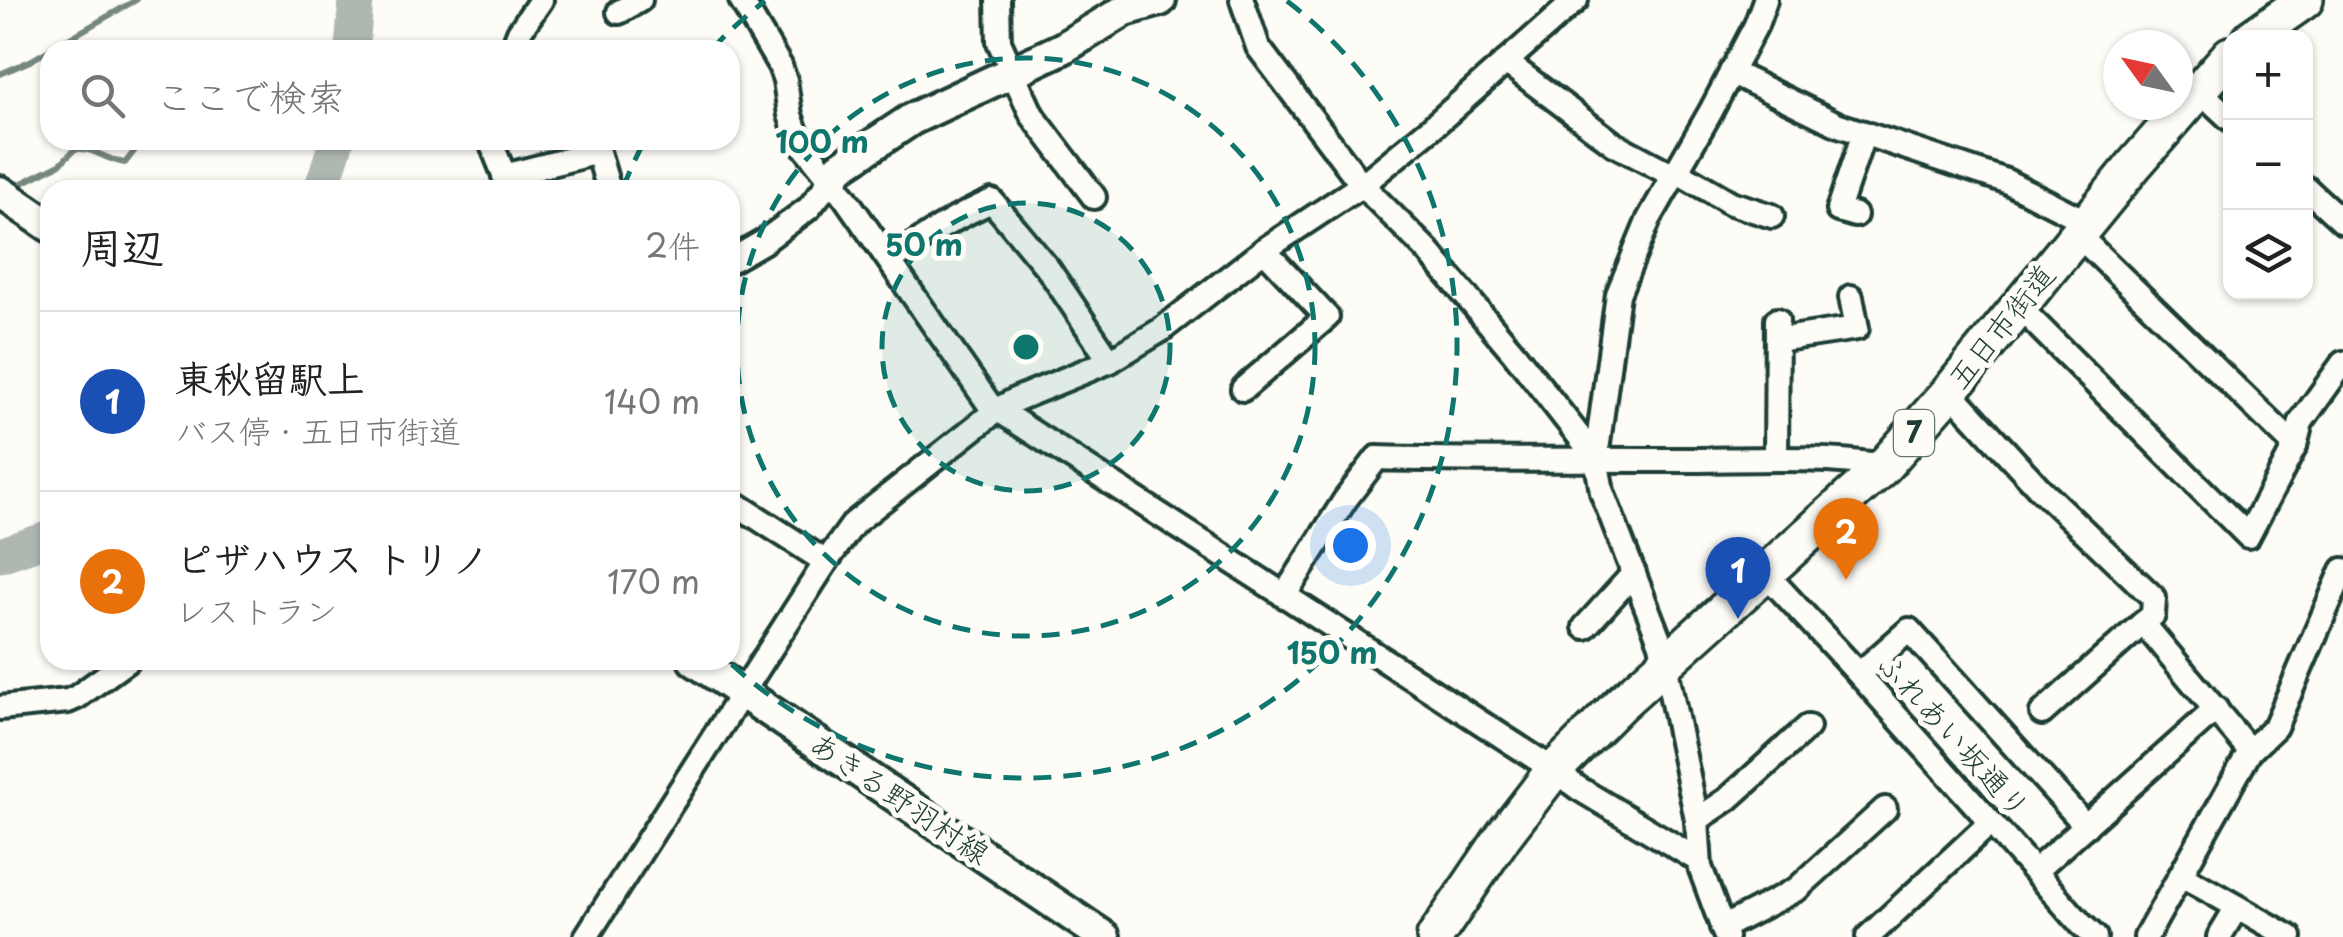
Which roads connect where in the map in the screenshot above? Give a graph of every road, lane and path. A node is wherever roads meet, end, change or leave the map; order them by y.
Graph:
1 (541, 0) edge
2 (640, 0) edge
3 (741, 0) edge
4 (998, 0) edge
5 (1160, 0) edge
6 (1242, 0) edge
7 (1576, 0) edge
8 (1765, 0) edge
9 (2304, 0) edge
10 (619, 12) dead end
11 (2262, 30) edge
12 (515, 40) edge
13 (1506, 62) junction
14 (2223, 63) edge
15 (1012, 72) junction
16 (1731, 72) junction
17 (2199, 90) junction
18 (2223, 112) edge
19 (1864, 133) junction
20 (494, 150) edge
21 (1675, 174) junction
22 (506, 180) edge
23 (516, 180) edge
24 (605, 180) edge
25 (831, 180) junction
26 (1362, 186) junction
27 (0, 192) edge
28 (2313, 194) edge
29 (1094, 197) dead end
30 (1855, 215) dead end
31 (1772, 216) dead end
32 (40, 219) edge
33 (2343, 222) edge
34 (2082, 228) junction
35 (1264, 250) junction
36 (740, 255) edge
37 (890, 261) junction
38 (1851, 297) dead end
39 (2019, 307) junction
40 (1110, 361) junction
41 (2343, 363) edge
42 (1243, 389) dead end
43 (1950, 391) junction
44 (997, 410) junction
45 (2295, 446) junction
46 (1596, 458) junction
47 (1776, 458) junction
48 (1884, 466) junction
49 (740, 506) edge
50 (826, 562) junction
51 (2343, 570) edge
52 (1634, 573) junction
53 (1766, 574) junction
54 (1284, 596) junction
55 (2143, 623) junction
56 (1585, 627) dead end
57 (1664, 665) junction
58 (114, 670) edge
59 (709, 670) edge
60 (1858, 674) junction
61 (743, 693) junction
62 (0, 708) edge
63 (2216, 709) junction
64 (2042, 713) dead end
65 (1808, 728) dead end
66 (2250, 750) junction
67 (1554, 770) junction
68 (1885, 809) dead end
69 (1697, 820) junction
70 (1990, 823) junction
71 (2086, 826) junction
72 (1698, 860) junction
73 (2034, 872) junction
74 (2181, 875) junction
75 (2237, 907) junction
76 (1724, 933) edge
77 (2083, 933) edge
78 (586, 937) edge
79 (1104, 937) edge
80 (1435, 937) edge
81 (1868, 937) edge
82 (2146, 937) edge
83 (2220, 937) edge
84 (2290, 937) edge

1 - 12 street
2 - 10 street
3 - 25 street
4 - 15 street
5 - 15 main road
6 - 26 street
7 - 13 street
8 - 16 street
9 - 11 main road
13 - 21 street
13 - 26 street
14 - 17 main road, 五日市街道 / 7
15 - 25 main road
15 - 29 street
16 - 19 street
16 - 21 street
17 - 18 street
17 - 34 main road, 五日市街道 / 7
19 - 30 street
19 - 34 street
20 - 22 street
21 - 31 street
21 - 46 street
23 - 24 street
25 - 36 street
25 - 37 street
26 - 35 street
26 - 46 street
27 - 32 main road
28 - 33 street
34 - 39 main road, 五日市街道 / 7
34 - 45 street
35 - 40 street
35 - 42 street
37 - 40 street
37 - 44 street
38 - 47 street
39 - 43 main road, 五日市街道 / 7
39 - 45 street
40 - 44 street
41 - 45 street
43 - 48 main road, 五日市街道 / 7
43 - 55 street
44 - 50 street
44 - 54 street
46 - 47 street
46 - 52 street
46 - 54 street
47 - 48 street
48 - 53 main road, 五日市街道 / 7
49 - 50 street
50 - 61 street
51 - 66 street
52 - 56 street
52 - 57 street
53 - 57 main road, 五日市街道 / 7
53 - 60 street, ふれあい坂通り
54 - 67 street
55 - 63 street
55 - 64 street
57 - 67 main road, 五日市街道 / 7
57 - 69 street
58 - 62 street
59 - 61 main road, あきる野羽村線
60 - 70 street, ふれあい坂通り
60 - 71 street
61 - 78 street
61 - 79 main road, あきる野羽村線
63 - 66 street
63 - 71 street
65 - 69 street
66 - 74 street
67 - 72 street
67 - 80 main road, 五日市街道 / 7
68 - 76 street
69 - 72 street
70 - 73 street, ふれあい坂通り
70 - 81 street
71 - 73 street
72 - 76 street
73 - 77 street, ふれあい坂通り
74 - 75 street
74 - 82 street
75 - 83 street
75 - 84 street

